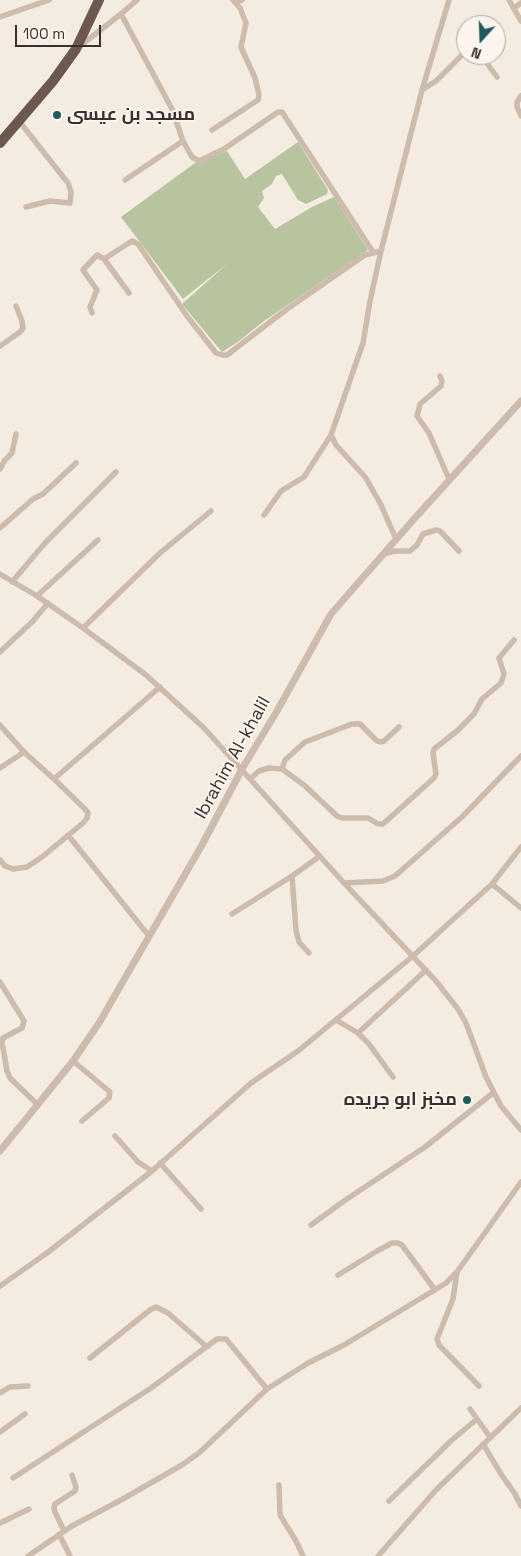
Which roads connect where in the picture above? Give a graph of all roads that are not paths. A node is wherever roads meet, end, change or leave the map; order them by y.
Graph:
1 (49, 0) edge
2 (137, 0) edge
3 (242, 0) edge
4 (449, 0) edge
5 (509, 0) edge
6 (234, 1) edge
7 (97, 2) edge
8 (521, 3) edge
9 (514, 8) junction
10 (121, 14) junction
11 (0, 17) edge
12 (521, 21) edge
13 (76, 49) junction
14 (456, 61) edge
15 (489, 65) edge
16 (497, 77) dead end
17 (422, 90) junction
18 (521, 96) edge
19 (521, 116) edge
20 (19, 121) junction
21 (212, 130) dead end
22 (183, 141) junction
23 (0, 142) edge
24 (125, 180) dead end
25 (26, 207) dead end
26 (382, 251) junction
27 (373, 252) junction
28 (104, 259) junction
29 (129, 293) dead end
30 (16, 306) dead end
31 (92, 313) dead end
32 (0, 346) edge
33 (440, 376) dead end
34 (521, 401) edge
35 (16, 434) dead end
36 (331, 435) junction
37 (76, 463) dead end
38 (0, 469) edge
39 (116, 472) dead end
40 (449, 479) junction
41 (211, 512) dead end
42 (264, 515) dead end
43 (0, 528) edge
44 (396, 539) junction
45 (98, 540) dead end
46 (460, 551) dead end
47 (383, 554) junction
48 (0, 574) edge
49 (12, 582) junction
50 (37, 596) junction
51 (48, 604) junction
52 (83, 628) junction
53 (514, 640) dead end
54 (0, 652) edge
55 (160, 687) junction
56 (0, 725) edge
57 (398, 728) dead end
58 (24, 752) junction
59 (521, 756) edge
60 (0, 768) edge
61 (242, 769) junction
62 (282, 769) junction
63 (54, 779) junction
64 (250, 779) junction
65 (68, 835) junction
66 (521, 847) edge
67 (320, 856) junction
68 (0, 860) edge
69 (292, 876) junction
70 (344, 883) junction
71 (492, 884) junction
72 (521, 908) edge
73 (232, 914) dead end
74 (149, 936) junction
75 (309, 953) dead end
76 (413, 956) junction
77 (426, 970) junction
78 (0, 982) edge
79 (336, 1020) junction
80 (358, 1033) junction
81 (73, 1061) junction
82 (393, 1077) dead end
83 (494, 1093) junction
84 (38, 1105) junction
85 (82, 1121) dead end
86 (521, 1130) edge
87 (115, 1136) dead end
88 (0, 1151) edge
89 (160, 1163) junction
90 (152, 1171) junction
91 (521, 1182) edge
92 (201, 1209) dead end
93 (311, 1225) dead end
94 (457, 1272) junction
95 (338, 1275) dead end
96 (0, 1286) edge
97 (435, 1290) junction
98 (207, 1347) junction
99 (90, 1358) dead end
100 (28, 1386) dead end
101 (479, 1386) dead end
102 (266, 1388) junction
103 (0, 1393) edge
104 (521, 1408) edge
105 (470, 1409) dead end
106 (25, 1414) dead end
107 (477, 1419) junction
108 (0, 1432) edge
109 (490, 1437) junction
110 (483, 1444) junction
111 (72, 1476) dead end
112 (13, 1478) dead end
113 (280, 1485) dead end
114 (389, 1501) dead end
115 (521, 1506) edge
116 (29, 1509) dead end
117 (0, 1523) edge
118 (62, 1532) junction
119 (28, 1556) edge
120 (70, 1556) edge
121 (303, 1556) edge
122 (378, 1556) edge

1 - 11 street
2 - 10 street
3 - 6 street
4 - 17 street
5 - 9 street
6 - 21 street
7 - 13 highway
8 - 9 street
9 - 12 street
10 - 13 street
10 - 22 street
13 - 20 highway
14 - 17 street
15 - 16 street
17 - 26 street
18 - 19 street
20 - 23 highway
20 - 25 street
22 - 24 street
22 - 27 street
26 - 27 street
26 - 36 street
27 - 28 street
28 - 29 street
28 - 31 street
30 - 32 street
33 - 40 street
34 - 40 street, Ibrahim Al-khalil
35 - 38 street
36 - 42 street
36 - 44 street
37 - 43 street
39 - 49 street
40 - 44 street, Ibrahim Al-khalil
41 - 52 street
44 - 47 street, Ibrahim Al-khalil
45 - 50 street
46 - 47 street
47 - 61 street, Ibrahim Al-khalil
48 - 49 street
49 - 50 street
50 - 51 street
51 - 52 street
51 - 54 street
52 - 55 street
53 - 62 street
55 - 61 street
55 - 63 street
56 - 58 street
57 - 62 street
58 - 60 street
58 - 63 street
59 - 70 street
61 - 64 street
61 - 74 street, Ibrahim Al-khalil
62 - 64 street
63 - 65 street
64 - 67 street
65 - 68 street
65 - 74 street
66 - 71 street
67 - 69 street
67 - 70 street
69 - 73 street
69 - 75 street
70 - 76 street
71 - 72 street
71 - 76 street
74 - 81 street, Ibrahim Al-khalil
76 - 77 street
76 - 79 street
77 - 80 street
77 - 83 street
78 - 84 street
79 - 80 street
79 - 89 street
80 - 82 street
81 - 84 street, Ibrahim Al-khalil
81 - 85 street
83 - 86 street
83 - 93 street
84 - 88 street, Ibrahim Al-khalil
87 - 90 street
89 - 90 street
89 - 92 street
90 - 96 street
91 - 94 street
94 - 97 street
94 - 101 street
95 - 97 street
97 - 102 street
98 - 99 street
98 - 102 street
98 - 112 street
100 - 103 street
102 - 118 street
104 - 109 street
105 - 107 street
106 - 108 street
107 - 109 street
107 - 114 street
109 - 110 street
110 - 115 street
110 - 122 street
111 - 118 street
113 - 121 street
116 - 117 street
118 - 119 street
118 - 120 street

